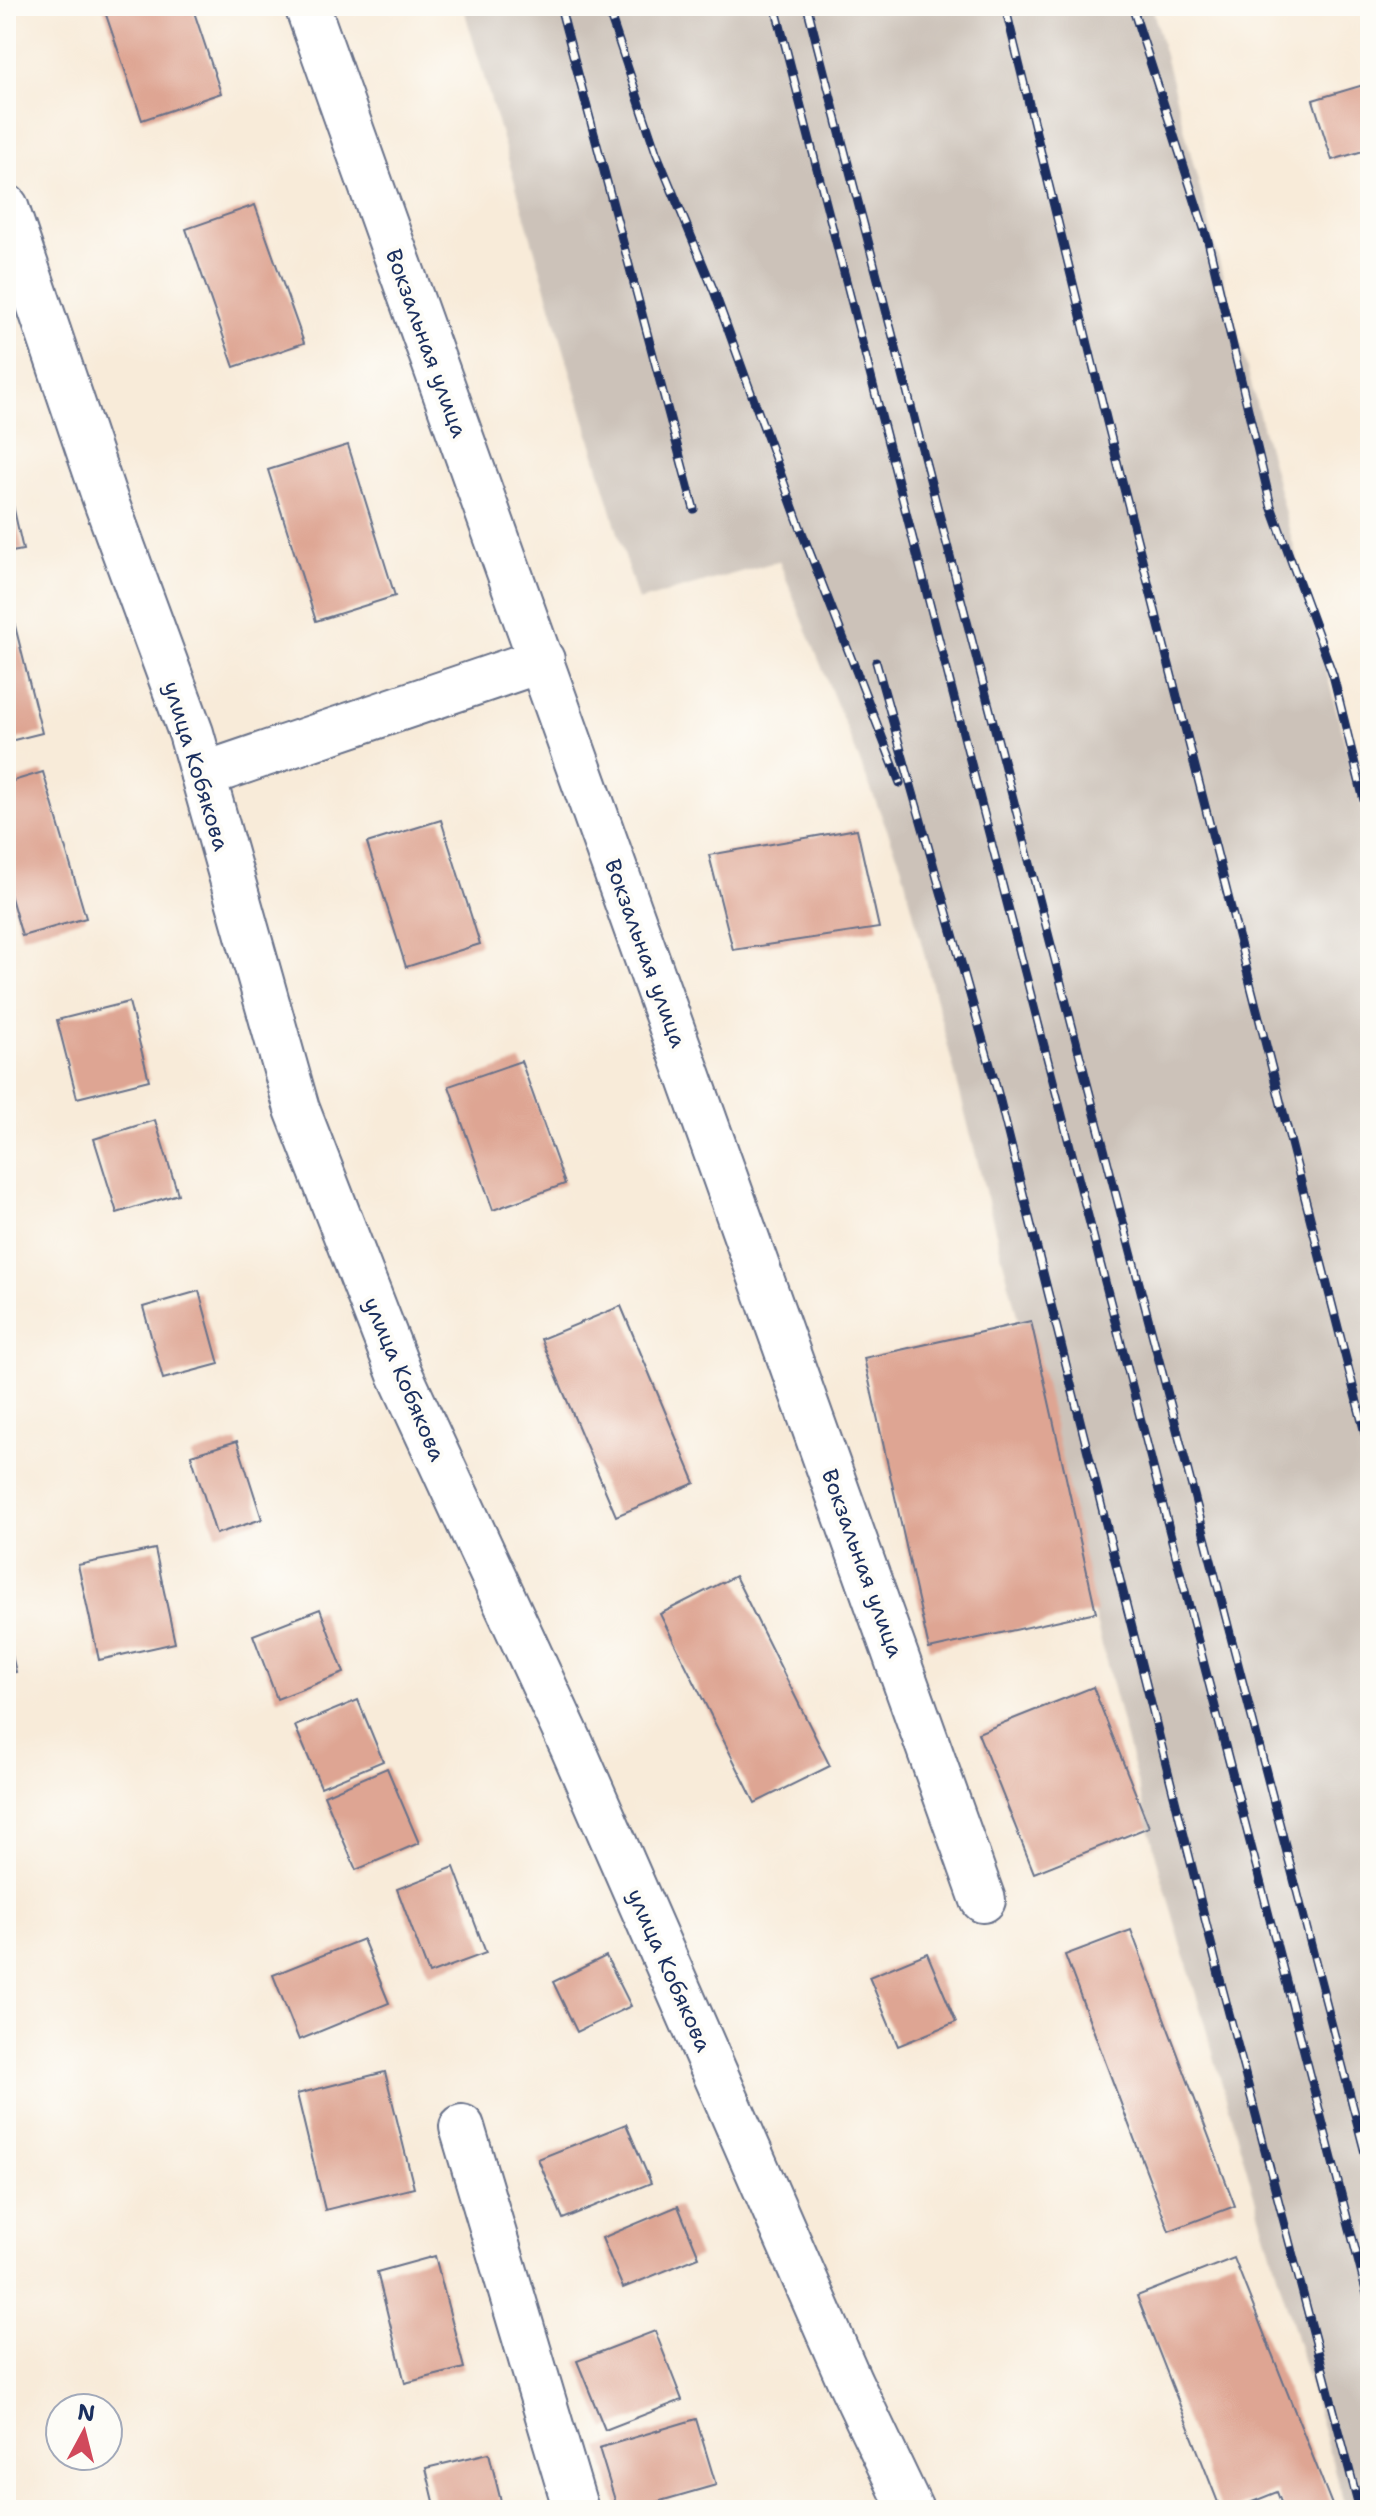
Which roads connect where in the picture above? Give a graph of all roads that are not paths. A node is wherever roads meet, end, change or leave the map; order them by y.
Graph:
1 (307, 6) edge
2 (6, 207) edge
3 (542, 660) junction
4 (203, 775) junction
5 (983, 1900) dead end
6 (462, 2127) dead end
7 (576, 2510) edge
8 (911, 2510) edge

1 - 3 street, Вокзальная улица
2 - 4 street, улица Кобякова
3 - 4 street
3 - 5 street, Вокзальная улица
4 - 8 street, улица Кобякова
6 - 7 street

